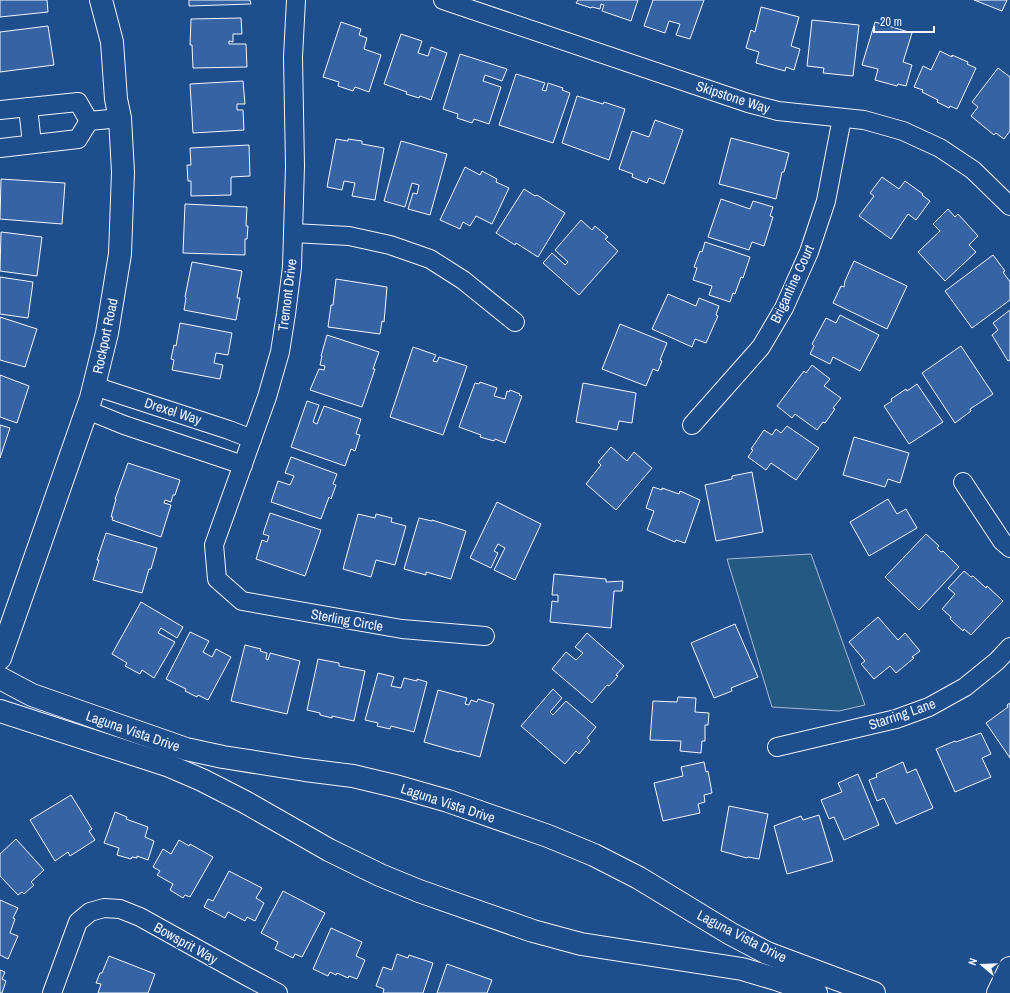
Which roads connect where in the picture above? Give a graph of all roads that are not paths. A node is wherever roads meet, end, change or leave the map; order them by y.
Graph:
1 (101, 0) edge
2 (296, 0) edge
3 (443, 0) edge
4 (28, 107) junction
5 (0, 110) edge
6 (120, 118) junction
7 (842, 118) junction
8 (89, 121) junction
9 (32, 144) junction
10 (0, 148) edge
11 (1010, 206) edge
12 (293, 233) junction
13 (516, 322) dead end
14 (94, 386) junction
15 (87, 410) junction
16 (177, 413) junction
17 (692, 425) dead end
18 (252, 438) junction
19 (169, 440) junction
20 (243, 465) junction
21 (963, 482) dead end
22 (1010, 548) edge
23 (217, 579) joint
24 (485, 636) dead end
25 (1010, 647) edge
26 (0, 658) edge
27 (0, 678) edge
28 (0, 711) edge
29 (778, 747) dead end
30 (1010, 968) edge
31 (52, 993) edge
32 (278, 993) edge
33 (816, 993) edge
34 (874, 993) edge
35 (998, 993) edge

1 - 6 street, Rockport Road
2 - 12 street, Tremont Drive
3 - 7 street, Skipstone Way
4 - 5 street
4 - 8 street
4 - 9 street
6 - 8 street
6 - 14 street, Rockport Road
7 - 11 street, Skipstone Way
7 - 17 street, Brigantine Court
8 - 9 street
9 - 10 street
12 - 13 street
12 - 18 street, Tremont Drive
14 - 15 street, Rockport Road
14 - 16 street, Drexel Way
15 - 19 street, Drexel Way
15 - 26 street, Rockport Road
16 - 18 street, Drexel Way
16 - 19 street
18 - 20 street, Tremont Drive
19 - 20 street, Drexel Way
20 - 23 street, Tremont Drive
21 - 22 street
23 - 24 street, Sterling Circle
25 - 29 street, Starring Lane
27 - 34 street, Laguna Vista Drive
28 - 33 street, Laguna Vista Drive
30 - 35 street
31 - 32 street, Bowsprit Way

